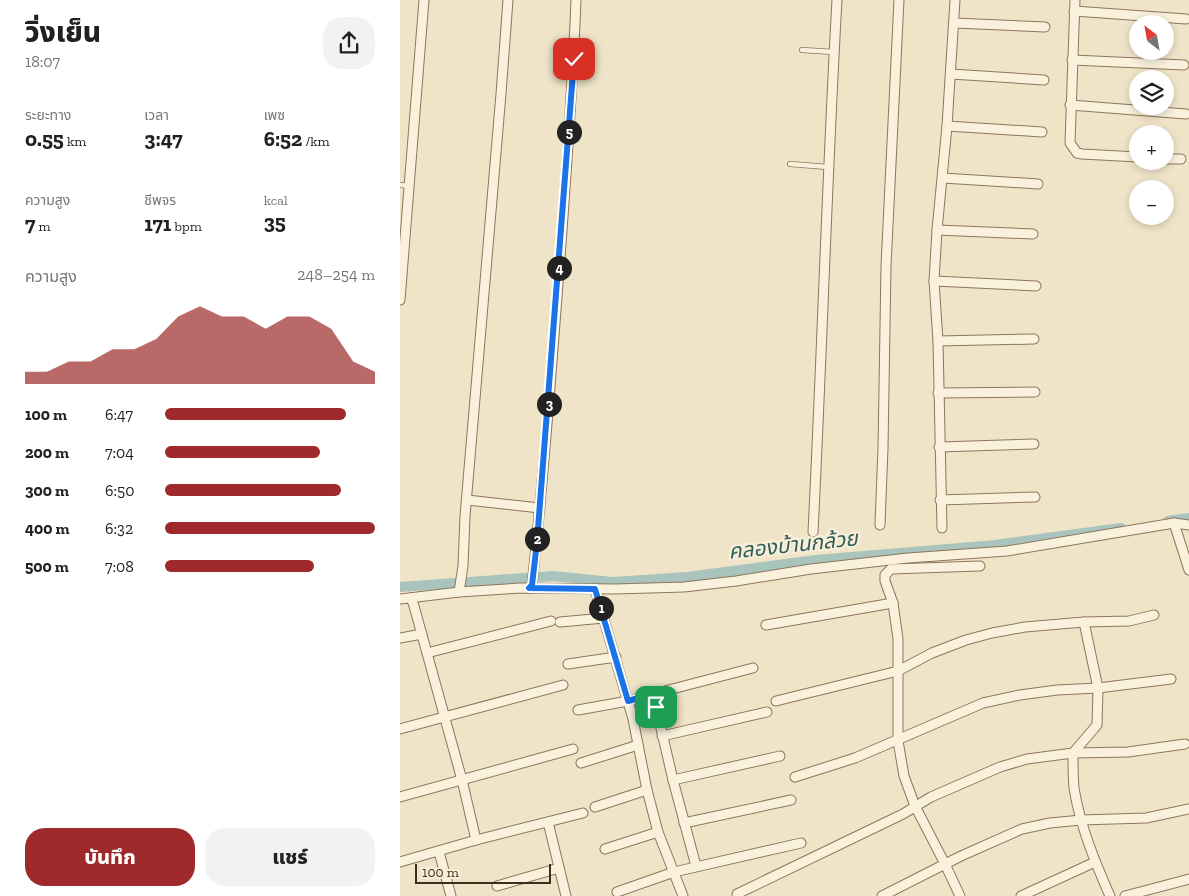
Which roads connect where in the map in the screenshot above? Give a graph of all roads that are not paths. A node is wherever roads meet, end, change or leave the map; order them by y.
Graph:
1 (424, 0) edge
2 (508, 0) edge
3 (576, 0) edge
4 (836, 0) edge
5 (899, 0) edge
6 (955, 0) edge
7 (1075, 0) edge
8 (1074, 11) junction
9 (1186, 19) dead end
10 (954, 23) junction
11 (1045, 27) dead end
12 (802, 50) dead end
13 (834, 52) junction
14 (1072, 60) junction
15 (1184, 65) dead end
16 (950, 74) junction
17 (1044, 80) dead end
18 (1070, 105) junction
19 (1186, 114) dead end
20 (947, 126) junction
21 (1042, 132) dead end
22 (1129, 157) edge
23 (1174, 159) edge
24 (1181, 159) dead end
25 (790, 164) dead end
26 (828, 167) junction
27 (943, 178) junction
28 (1038, 184) dead end
29 (405, 186) edge
30 (937, 230) junction
31 (1033, 234) dead end
32 (934, 281) junction
33 (1036, 286) dead end
34 (400, 300) edge
35 (1034, 339) dead end
36 (938, 341) junction
37 (1035, 392) dead end
38 (938, 394) junction
39 (1034, 444) dead end
40 (939, 447) junction
41 (1035, 497) dead end
42 (467, 500) junction
43 (940, 500) junction
44 (540, 508) junction
45 (1174, 523) junction
46 (880, 525) dead end
47 (1189, 525) edge
48 (942, 528) dead end
49 (813, 532) dead end
50 (980, 566) dead end
51 (1189, 570) edge
52 (531, 586) junction
53 (460, 589) junction
54 (595, 589) junction
55 (411, 598) junction
56 (400, 599) edge
57 (893, 604) junction
58 (1154, 615) dead end
59 (604, 618) junction
60 (1084, 622) junction
61 (766, 625) dead end
62 (422, 634) junction
63 (400, 638) edge
64 (427, 653) junction
65 (616, 657) junction
66 (568, 664) dead end
67 (753, 668) dead end
68 (898, 671) junction
69 (1171, 679) dead end
70 (563, 685) dead end
71 (1098, 688) junction
72 (653, 694) junction
73 (628, 701) junction
74 (776, 701) dead end
75 (578, 710) dead end
76 (767, 712) dead end
77 (445, 717) junction
78 (400, 728) edge
79 (662, 736) junction
80 (898, 741) junction
81 (1185, 744) dead end
82 (638, 745) junction
83 (573, 750) dead end
84 (1073, 753) junction
85 (780, 756) dead end
86 (581, 763) dead end
87 (795, 777) dead end
88 (462, 780) junction
89 (673, 780) junction
90 (647, 790) junction
91 (400, 797) edge
92 (791, 800) dead end
93 (915, 806) junction
94 (595, 807) dead end
95 (1189, 809) edge
96 (583, 813) dead end
97 (1081, 820) junction
98 (548, 822) junction
99 (684, 823) junction
100 (658, 832) junction
101 (476, 840) junction
102 (802, 843) dead end
103 (605, 849) dead end
104 (439, 852) junction
105 (400, 862) edge
106 (1095, 862) junction
107 (945, 864) junction
108 (696, 866) junction
109 (559, 868) junction
110 (674, 872) junction
111 (1189, 879) edge
112 (496, 886) dead end
113 (617, 892) dead end
114 (737, 894) dead end
115 (452, 896) edge
116 (566, 896) edge
117 (683, 896) edge
118 (882, 896) edge
119 (960, 896) edge
120 (1021, 896) edge
121 (1110, 896) edge
122 (1125, 896) edge

1 - 29 street
2 - 42 street
3 - 44 street
4 - 13 street
5 - 46 street
6 - 10 street
7 - 8 street
8 - 9 street
8 - 14 street
10 - 11 street
10 - 16 street
12 - 13 lane
13 - 26 street
14 - 15 street
14 - 18 street
16 - 17 street
16 - 20 street
18 - 19 street
18 - 22 street
20 - 21 street
20 - 27 street
23 - 24 street
25 - 26 lane
26 - 49 street
27 - 28 street
27 - 30 street
29 - 34 street
30 - 31 street
30 - 32 street
32 - 33 street
32 - 36 street
35 - 36 street
36 - 38 street
37 - 38 street
38 - 40 street
39 - 40 street
40 - 43 street
41 - 43 street
42 - 44 street
42 - 53 street
43 - 48 street
44 - 52 street
45 - 47 street
45 - 51 street
45 - 54 street
50 - 57 street
52 - 53 street
52 - 54 street
53 - 55 street
54 - 59 street
55 - 56 street
55 - 62 street
57 - 61 street
57 - 68 street
58 - 60 street
59 - 64 street
59 - 65 street
60 - 68 street
60 - 71 street
62 - 63 street
62 - 64 street
64 - 77 street
65 - 66 street
65 - 73 street
67 - 72 street
68 - 74 street
68 - 80 street
69 - 71 street
70 - 77 street
71 - 80 street
71 - 84 street
72 - 73 street
72 - 79 street
73 - 75 street
73 - 82 street
76 - 79 street
77 - 78 street
77 - 88 street
79 - 89 street
80 - 87 street
80 - 93 street
81 - 84 street
82 - 86 street
82 - 90 street
83 - 88 street
84 - 93 street
84 - 97 street
85 - 89 street
88 - 91 street
88 - 101 street
89 - 99 street
90 - 94 street
90 - 100 street
92 - 99 street
93 - 107 street
93 - 114 street
95 - 97 street
96 - 98 street
97 - 106 street
97 - 107 street
98 - 101 street
98 - 109 street
99 - 108 street
100 - 103 street
100 - 110 street
101 - 104 street
102 - 108 street
104 - 105 street
104 - 115 street
106 - 120 street
106 - 121 street
107 - 118 street
107 - 119 street
108 - 110 street
109 - 112 street
109 - 116 street
110 - 113 street
110 - 117 street
111 - 122 street

